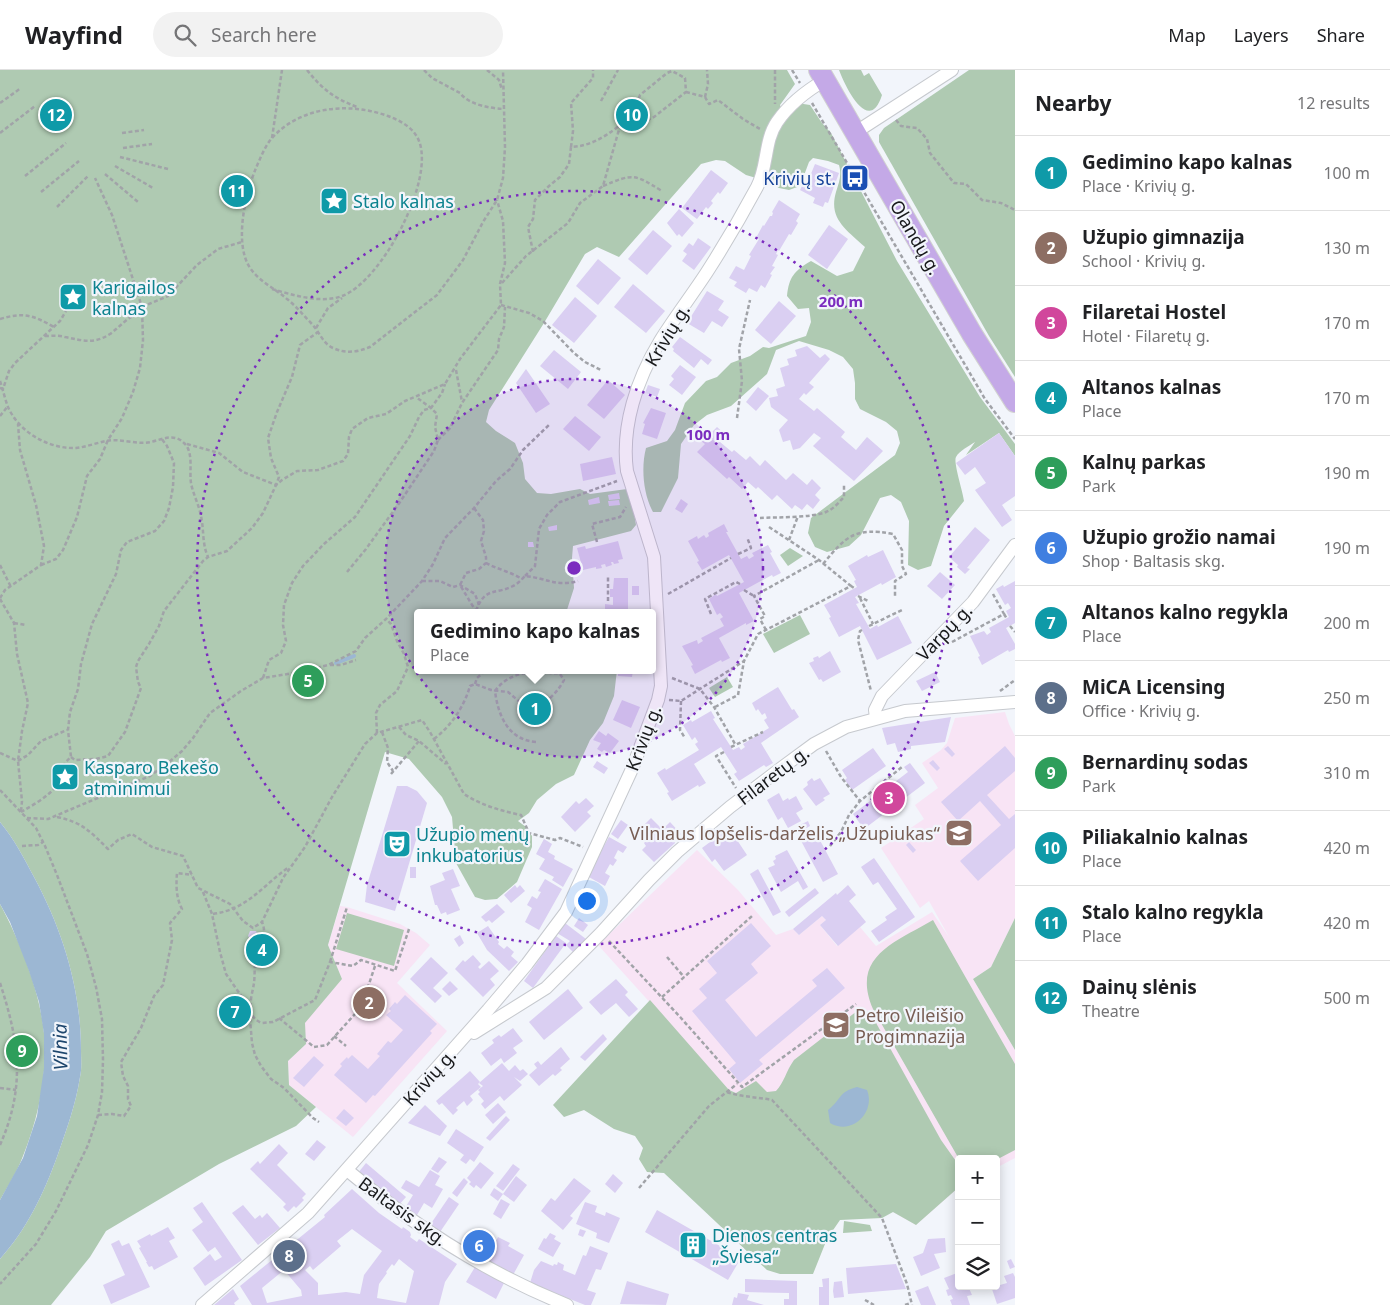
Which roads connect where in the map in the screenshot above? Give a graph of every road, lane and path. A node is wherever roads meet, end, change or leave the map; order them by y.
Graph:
1 (282, 70) edge
2 (307, 70) edge
3 (424, 70) edge
4 (487, 70) edge
5 (503, 70) edge
6 (593, 70) edge
7 (618, 70) edge
8 (707, 70) edge
9 (774, 70) edge
10 (952, 70) edge
11 (667, 71) edge
12 (822, 75) edge
13 (21, 88) dead end
14 (686, 92) junction
15 (804, 92) junction
16 (503, 94) junction
17 (705, 97) junction
18 (601, 100) dead end
19 (0, 103) edge
20 (35, 106) dead end
21 (359, 108) junction
22 (503, 109) junction
23 (888, 110) junction
24 (638, 117) junction
25 (776, 123) junction
26 (620, 126) junction
27 (144, 130) dead end
28 (856, 132) junction
29 (0, 133) edge
30 (122, 133) dead end
31 (770, 135) junction
32 (272, 139) junction
33 (66, 143) dead end
34 (152, 144) dead end
35 (571, 147) junction
36 (123, 148) dead end
37 (120, 157) dead end
38 (79, 161) dead end
39 (115, 166) dead end
40 (168, 169) dead end
41 (105, 174) dead end
42 (25, 176) dead end
43 (89, 176) dead end
44 (95, 178) dead end
45 (603, 186) junction
46 (153, 188) dead end
47 (662, 191) dead end
48 (41, 192) dead end
49 (497, 200) junction
50 (138, 202) dead end
51 (56, 207) dead end
52 (1015, 210) edge
53 (242, 242) junction
54 (533, 252) junction
55 (500, 284) junction
56 (272, 289) junction
57 (345, 295) junction
58 (750, 300) dead end
59 (501, 306) junction
60 (142, 307) junction
61 (505, 307) junction
62 (66, 311) dead end
63 (142, 312) junction
64 (0, 319) edge
65 (54, 327) junction
66 (317, 330) junction
67 (45, 336) junction
68 (456, 369) junction
69 (601, 370) dead end
70 (0, 382) edge
71 (445, 384) junction
72 (1, 388) edge
73 (416, 397) junction
74 (1015, 402) edge
75 (462, 403) junction
76 (8, 406) junction
77 (431, 408) junction
78 (0, 416) edge
79 (737, 418) dead end
80 (18, 424) junction
81 (549, 424) dead end
82 (161, 438) junction
83 (1015, 439) edge
84 (108, 440) junction
85 (438, 440) junction
86 (186, 444) junction
87 (630, 479) junction
88 (844, 484) dead end
89 (276, 486) junction
90 (636, 501) junction
91 (474, 508) junction
92 (798, 516) junction
93 (760, 518) dead end
94 (769, 527) dead end
95 (747, 537) dead end
96 (789, 540) junction
97 (597, 542) dead end
98 (1015, 545) edge
99 (738, 554) dead end
100 (208, 557) junction
101 (731, 558) dead end
102 (819, 560) junction
103 (486, 563) junction
104 (823, 564) junction
105 (0, 565) edge
106 (41, 565) junction
107 (347, 572) dead end
108 (525, 576) junction
109 (608, 576) dead end
110 (522, 579) junction
111 (422, 581) junction
112 (578, 581) dead end
113 (987, 583) junction
114 (740, 584) dead end
115 (460, 585) junction
116 (11, 587) junction
117 (744, 590) dead end
118 (754, 596) junction
119 (895, 596) dead end
120 (0, 599) edge
121 (868, 600) dead end
122 (608, 601) dead end
123 (656, 601) junction
124 (479, 605) junction
125 (475, 609) edge
126 (478, 609) edge
127 (904, 609) dead end
128 (711, 614) dead end
129 (1004, 614) junction
130 (386, 619) junction
131 (1006, 619) dead end
132 (14, 623) junction
133 (872, 624) junction
134 (26, 625) dead end
135 (868, 626) dead end
136 (1010, 626) dead end
137 (766, 630) junction
138 (862, 630) dead end
139 (1015, 632) edge
140 (950, 644) dead end
141 (356, 660) dead end
142 (744, 661) junction
143 (328, 665) junction
144 (661, 673) junction
145 (482, 674) edge
146 (560, 674) joint
147 (263, 678) junction
148 (475, 684) junction
149 (700, 689) junction
150 (495, 691) junction
151 (669, 700) dead end
152 (681, 701) junction
153 (1015, 702) edge
154 (877, 703) junction
155 (714, 707) junction
156 (876, 718) junction
157 (399, 727) junction
158 (68, 730) junction
159 (382, 732) junction
160 (763, 732) dead end
161 (377, 733) junction
162 (685, 738) dead end
163 (434, 739) junction
164 (419, 741) junction
165 (820, 741) junction
166 (536, 742) dead end
167 (735, 744) junction
168 (731, 747) dead end
169 (724, 752) dead end
170 (0, 753) edge
171 (71, 757) junction
172 (18, 760) junction
173 (448, 766) junction
174 (902, 767) dead end
175 (0, 790) edge
176 (742, 797) junction
177 (860, 801) junction
178 (21, 812) junction
179 (56, 816) junction
180 (27, 818) junction
181 (43, 842) junction
182 (22, 846) dead end
183 (830, 846) dead end
184 (593, 852) junction
185 (290, 866) junction
186 (192, 875) junction
187 (203, 892) junction
188 (347, 907) dead end
189 (234, 909) junction
190 (212, 914) junction
191 (752, 916) dead end
192 (262, 922) junction
193 (409, 929) dead end
194 (601, 933) junction
195 (667, 957) dead end
196 (330, 962) junction
197 (375, 966) junction
198 (684, 977) junction
199 (0, 983) edge
200 (509, 985) junction
201 (373, 994) junction
202 (662, 997) junction
203 (526, 1000) junction
204 (383, 1003) dead end
205 (856, 1004) dead end
206 (249, 1007) junction
207 (279, 1018) junction
208 (334, 1036) junction
209 (463, 1039) junction
210 (346, 1046) dead end
211 (737, 1084) junction
212 (0, 1088) edge
213 (16, 1090) junction
214 (727, 1092) junction
215 (98, 1115) junction
216 (319, 1122) dead end
217 (0, 1145) edge
218 (347, 1170) junction
219 (639, 1188) dead end
220 (0, 1284) edge
221 (865, 1300) dead end
222 (911, 1304) edge
223 (202, 1305) edge
224 (567, 1305) edge
225 (874, 1305) edge
226 (905, 1305) edge

1 - 32 path
2 - 21 path
3 - 22 path
4 - 16 path
5 - 16 path
6 - 35 path
7 - 18 path
8 - 17 path
9 - 25 path
10 - 23 street
11 - 14 path
11 - 24 path
12 - 15 street, Krivių g.
12 - 28 main road, Olandų g.
13 - 19 path
14 - 17 path
14 - 24 path
15 - 25 street, Krivių g.
15 - 83 path
16 - 22 path
17 - 31 path
20 - 29 path
21 - 32 path
21 - 57 path
22 - 49 path
23 - 28 street
23 - 52 path
24 - 26 path
25 - 31 street, Krivių g.
26 - 35 path
26 - 45 path
27 - 30 path
28 - 74 main road, Olandų g.
31 - 87 street, Krivių g.
32 - 53 path
33 - 42 path
34 - 36 path
35 - 54 path
37 - 40 path
38 - 48 path
39 - 46 path
41 - 50 path
43 - 51 path
44 - 60 path
45 - 47 path
45 - 54 path
49 - 55 path
49 - 66 path
53 - 56 path
53 - 60 path
54 - 55 path
55 - 59 path
56 - 57 path
56 - 66 path
57 - 66 path
58 - 79 path
59 - 61 path
59 - 68 path
60 - 63 path
61 - 69 path
61 - 75 path
62 - 65 path
63 - 67 path
63 - 84 path
64 - 65 path
65 - 67 path
66 - 89 path
67 - 72 path
68 - 71 path
68 - 75 path
70 - 72 path
71 - 73 path
71 - 77 path
72 - 76 path
73 - 77 path
73 - 89 path
75 - 85 path
76 - 78 path
76 - 80 path
77 - 85 path
77 - 147 path
80 - 84 path
80 - 106 path
81 - 91 path
82 - 84 path
82 - 86 path
82 - 158 path
84 - 106 path
85 - 107 path
86 - 89 path
86 - 100 path
87 - 90 street, Krivių g.
87 - 108 path
88 - 92 path
89 - 100 path
90 - 97 path
90 - 123 street, Krivių g.
91 - 103 path
91 - 111 path
92 - 93 path
92 - 96 path
94 - 96 path
95 - 99 path
96 - 102 path
98 - 113 street, Varpų g.
100 - 171 path
101 - 123 path
102 - 104 path
102 - 118 path
103 - 110 path
103 - 115 path
104 - 119 path
104 - 137 path
105 - 116 path
106 - 116 path
108 - 110 path
108 - 112 path
109 - 122 path
110 - 124 path
111 - 115 path
111 - 130 path
113 - 129 path
113 - 154 street, Varpų g.
114 - 128 path
115 - 124 path
115 - 125 path
116 - 120 path
117 - 118 path
118 - 137 path
120 - 132 path
121 - 133 path
123 - 144 street, Krivių g.
124 - 126 path
127 - 133 path
129 - 131 path
129 - 140 path
130 - 143 path
130 - 161 path
132 - 134 path
132 - 172 path
133 - 135 path
136 - 139 path
137 - 142 path
138 - 154 path
141 - 143 path
142 - 149 path
142 - 155 path
143 - 147 path
144 - 149 path
144 - 184 street, Krivių g.
145 - 148 path
146 - 150 path
146 - 150 path
147 - 179 path
148 - 150 path
148 - 163 path
149 - 152 path
149 - 155 path
150 - 166 path
151 - 152 path
152 - 162 path
153 - 156 street, Filaretų g.
154 - 156 street
155 - 167 path
156 - 165 street, Filaretų g.
157 - 159 path
157 - 163 path
157 - 164 path
158 - 171 path
158 - 172 path
159 - 161 path
159 - 164 path
160 - 167 path
161 - 185 path
163 - 173 path
164 - 173 path
165 - 176 street, Filaretų g.
165 - 177 path
167 - 168 path
169 - 176 path
170 - 172 path
171 - 178 path
172 - 178 path
173 - 184 path
174 - 177 path
175 - 178 path
176 - 194 street, Filaretų g.
177 - 183 path
178 - 180 path
179 - 180 path
179 - 186 path
180 - 181 path
181 - 182 path
181 - 215 path
184 - 200 street, Krivių g.
185 - 189 path
185 - 192 path
186 - 187 path
186 - 215 path
187 - 189 path
187 - 190 path
188 - 196 path
189 - 190 path
189 - 192 path
190 - 206 path
191 - 198 path
192 - 206 path
193 - 197 path
194 - 202 path
194 - 203 street, Filaretų g.
195 - 198 path
196 - 197 path
196 - 207 path
197 - 201 path
198 - 202 path
199 - 213 path
200 - 203 street
200 - 209 street, Krivių g.
201 - 204 path
201 - 208 path
202 - 211 path
203 - 209 street, Filaretų g.
205 - 211 path
206 - 207 path
206 - 216 path
207 - 208 path
208 - 210 path
209 - 218 street, Krivių g.
211 - 214 path
212 - 213 path
213 - 217 path
214 - 219 path
214 - 222 path
215 - 220 path
218 - 223 street, Krivių g.
218 - 224 street, Baltasis skg.
221 - 225 path
222 - 226 path

